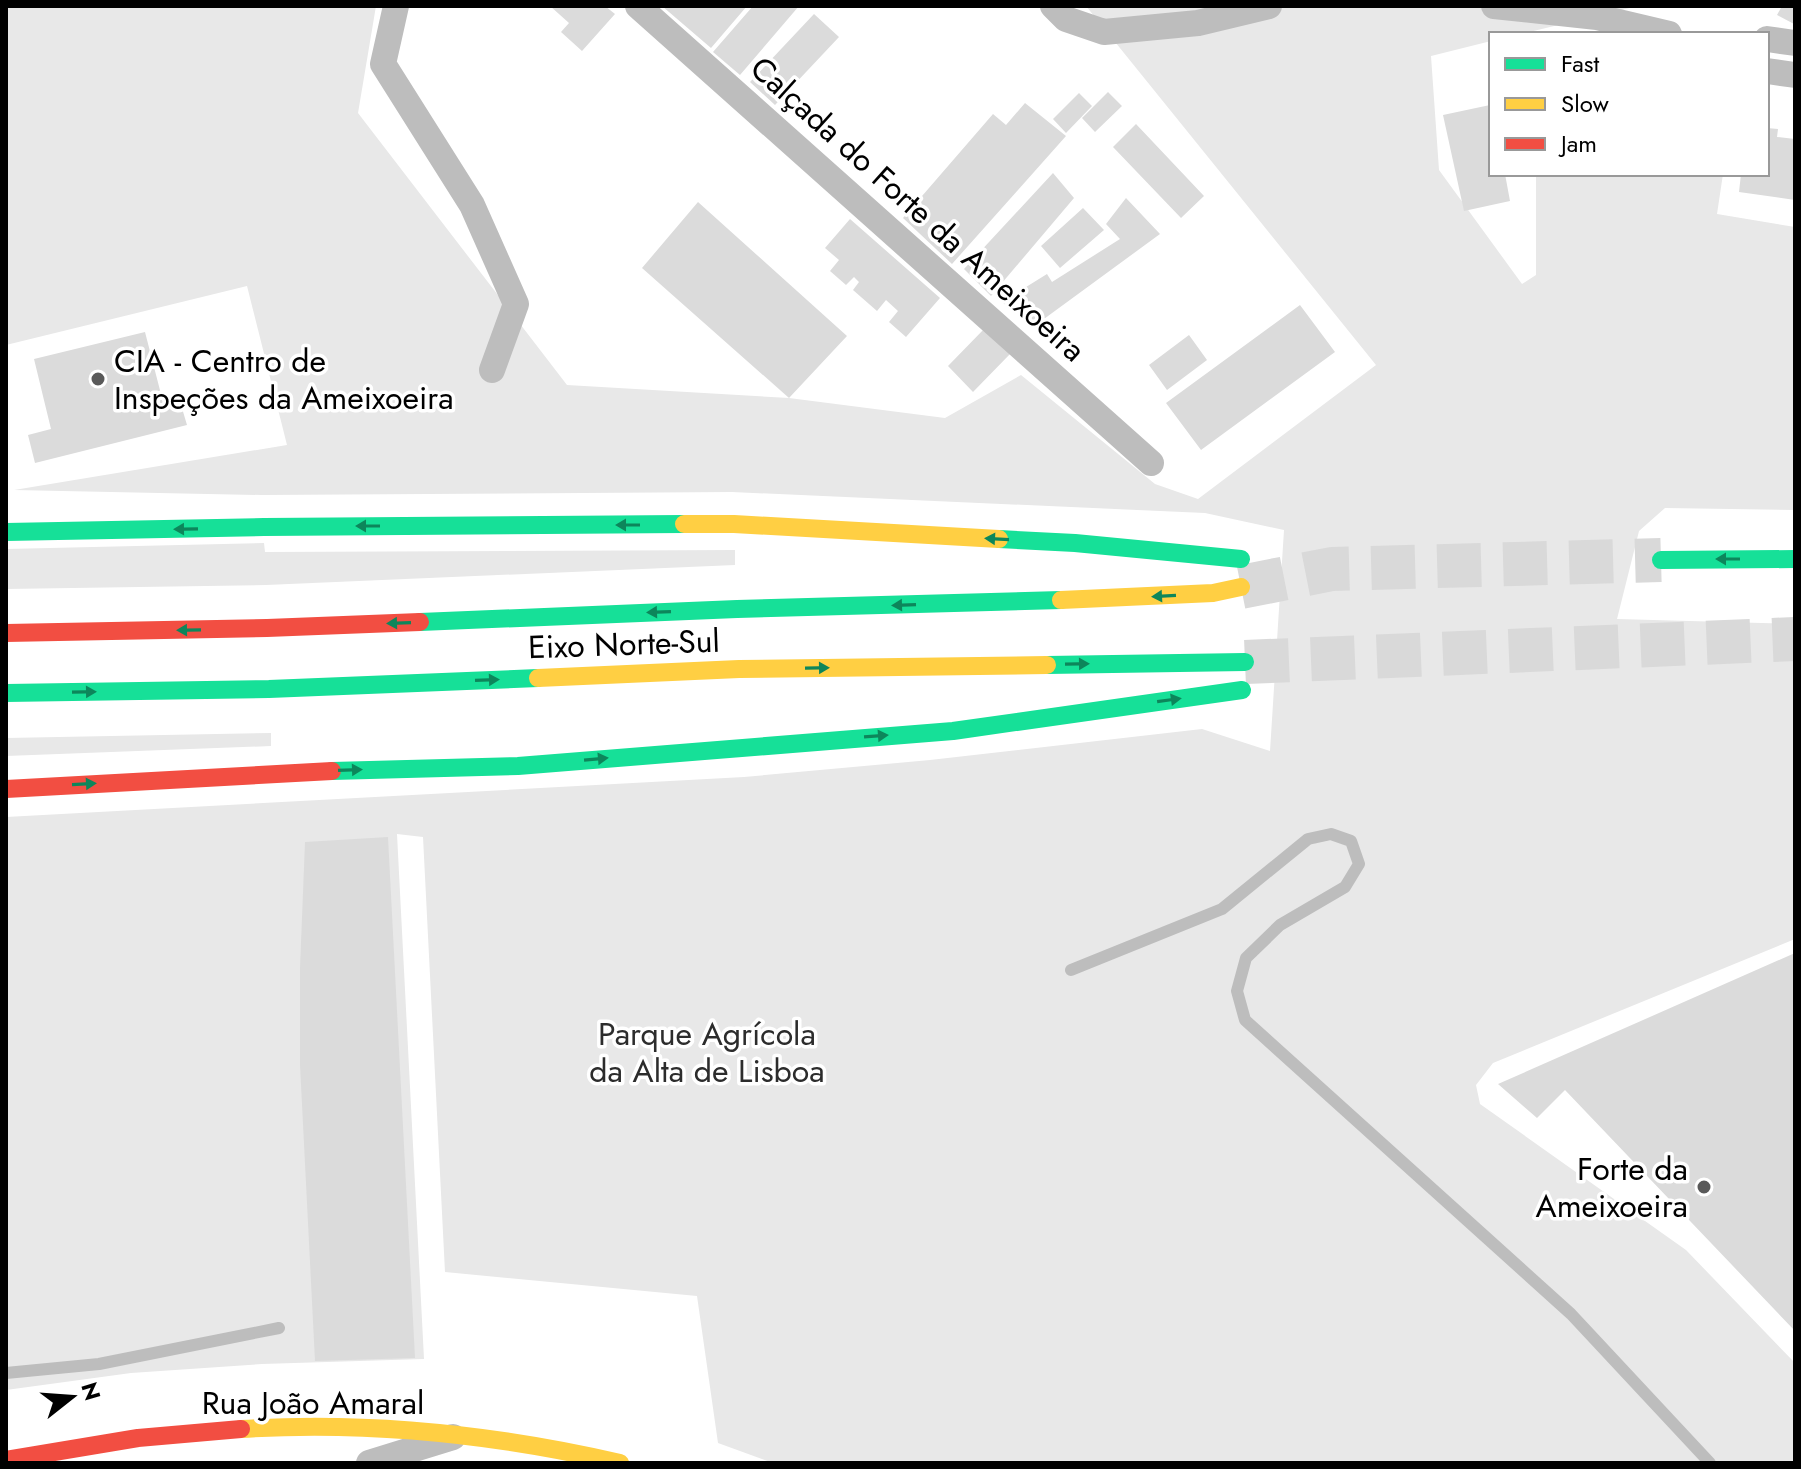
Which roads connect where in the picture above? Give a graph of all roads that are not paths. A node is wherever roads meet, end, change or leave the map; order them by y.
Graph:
1 (396, 6) edge
2 (638, 6) edge
3 (1053, 6) edge
4 (1269, 6) edge
5 (1494, 6) edge
6 (1661, 32) edge
7 (1769, 39) edge
8 (1795, 43) edge
9 (1769, 71) edge
10 (1795, 75) edge
11 (492, 370) dead end
12 (1151, 463) dead end
13 (6, 532) edge
14 (1241, 559) dead end
15 (1795, 559) edge
16 (1661, 560) tunnel mouth
17 (1241, 587) tunnel mouth
18 (6, 633) edge
19 (1245, 662) tunnel mouth
20 (1242, 690) dead end
21 (6, 693) edge
22 (6, 789) edge
23 (1071, 970) dead end
24 (279, 1328) dead end
25 (6, 1373) edge
26 (460, 1435) junction
27 (64, 1456) edge
28 (6, 1460) edge
29 (369, 1463) edge
30 (620, 1463) edge
31 (1710, 1463) edge

1 - 11 street
2 - 12 street, Calçada do Forte da Ameixoeira
3 - 4 street
5 - 6 street
7 - 8 street
9 - 10 street
14 -> 13 main road
15 -> 16 main road
17 -> 18 main road, Eixo Norte-Sul
21 -> 19 main road, Eixo Norte-Sul
22 -> 20 main road
23 - 31 lane
24 - 25 lane
26 - 27 main road, Rua João Amaral
26 - 29 street
26 - 30 main road, Rua João Amaral
27 - 28 main road, Rua João Amaral

